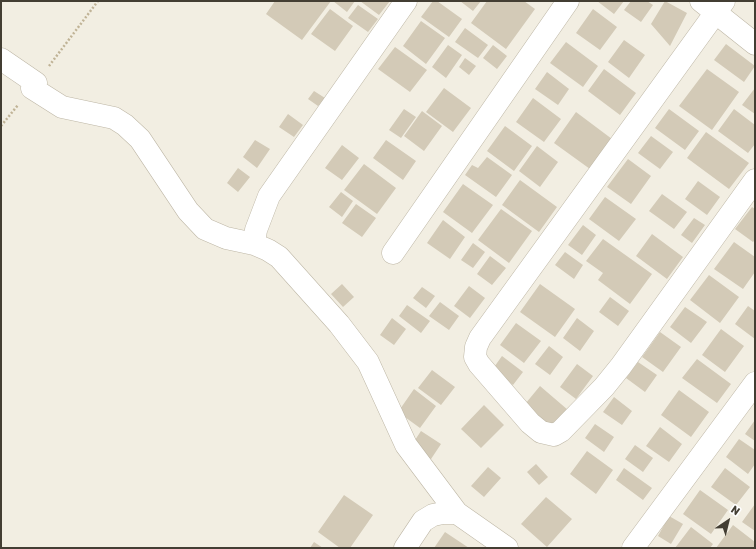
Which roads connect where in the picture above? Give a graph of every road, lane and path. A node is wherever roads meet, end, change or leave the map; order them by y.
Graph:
1 (98, 1) edge
2 (406, 1) edge
3 (568, 1) edge
4 (714, 5) edge
5 (755, 44) edge
6 (1, 59) edge
7 (34, 85) junction
8 (1, 126) edge
9 (755, 180) edge
10 (254, 244) junction
11 (393, 253) dead end
12 (755, 382) edge
13 (457, 513) junction
14 (405, 548) edge
15 (507, 548) edge
16 (633, 548) edge

1 - 7 path
2 - 10 street
3 - 11 street
4 - 5 street
4 - 9 street
6 - 7 street
7 - 8 path
7 - 10 street
10 - 13 street
12 - 16 street
13 - 14 street
13 - 15 street

